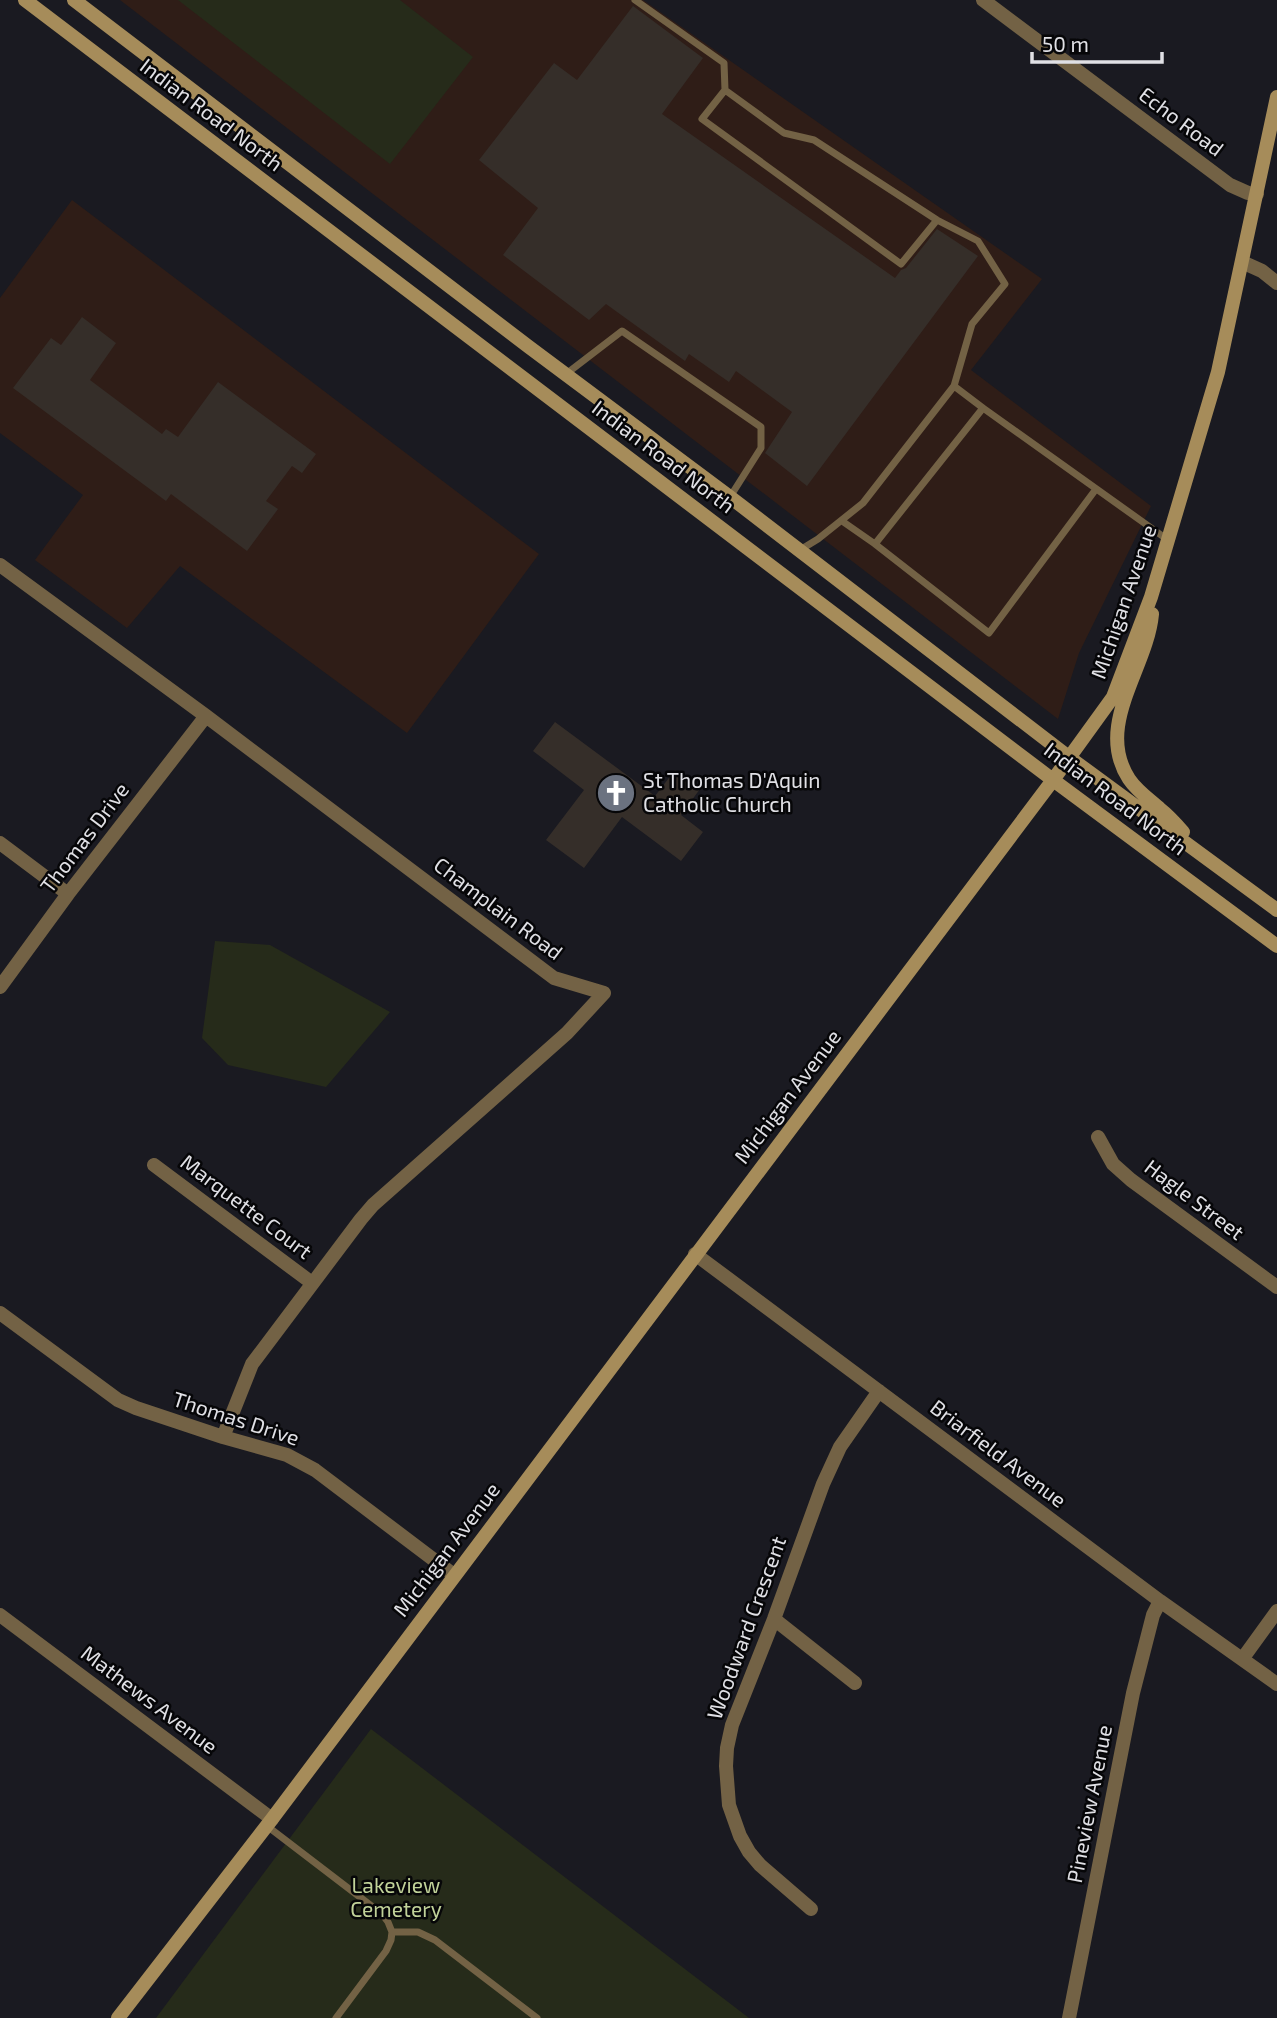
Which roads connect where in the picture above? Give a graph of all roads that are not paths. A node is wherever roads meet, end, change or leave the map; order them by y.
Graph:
1 (24, 0) edge
2 (74, 0) edge
3 (635, 0) edge
4 (983, 0) edge
5 (725, 90) junction
6 (1277, 97) edge
7 (1256, 194) junction
8 (937, 220) junction
9 (1242, 262) junction
10 (1277, 283) edge
11 (565, 374) junction
12 (954, 386) junction
13 (983, 408) junction
14 (1096, 489) junction
15 (730, 496) junction
16 (842, 521) junction
17 (1168, 541) junction
18 (875, 544) junction
19 (800, 551) junction
20 (0, 565) edge
21 (1152, 597) junction
22 (206, 716) junction
23 (1070, 758) junction
24 (1053, 780) junction
25 (0, 843) edge
26 (1202, 854) junction
27 (68, 894) junction
28 (1277, 910) edge
29 (1277, 946) edge
30 (0, 987) edge
31 (1098, 1137) dead end
32 (154, 1165) dead end
33 (695, 1254) junction
34 (312, 1283) junction
35 (1277, 1287) edge
36 (0, 1313) edge
37 (879, 1391) junction
38 (223, 1437) junction
39 (454, 1575) junction
40 (1160, 1601) junction
41 (1277, 1611) edge
42 (0, 1615) edge
43 (774, 1619) junction
44 (1243, 1658) junction
45 (855, 1683) dead end
46 (1277, 1684) edge
47 (269, 1822) junction
48 (811, 1909) dead end
49 (392, 1932) junction
50 (118, 2018) edge
51 (336, 2018) edge
52 (537, 2018) edge
53 (1069, 2018) edge

1 - 24 main road, Indian Road North
2 - 11 main road, Indian Road North
3 - 5 lane
4 - 7 street, Echo Road
5 - 8 lane
5 - 8 lane
6 - 7 main road, Michigan Avenue
7 - 9 main road, Michigan Avenue
8 - 12 lane
9 - 10 street
9 - 17 main road, Michigan Avenue
11 - 15 main road, Indian Road North
11 - 15 lane
12 - 13 lane
12 - 16 lane
13 - 14 lane
13 - 18 lane
14 - 17 lane
14 - 18 lane
15 - 19 main road, Indian Road North
16 - 18 lane
16 - 19 lane
17 - 21 main road, Michigan Avenue
19 - 23 main road, Indian Road North
20 - 22 street, Champlain Road
21 - 23 main road, Michigan Avenue
21 - 26 main road
22 - 27 street, Thomas Drive
22 - 34 street, Champlain Road
23 - 24 main road, Michigan Avenue
23 - 26 main road, Indian Road North
24 - 29 main road, Indian Road North
24 - 33 main road, Michigan Avenue
25 - 27 street
26 - 28 main road, Indian Road North
27 - 30 street, Thomas Drive
31 - 35 street, Hagle Street
32 - 34 street, Marquette Court
33 - 37 street, Briarfield Avenue
33 - 39 main road, Michigan Avenue
34 - 38 street, Champlain Road
36 - 38 street, Thomas Drive
37 - 40 street, Briarfield Avenue
37 - 43 street, Woodward Crescent
38 - 39 street, Thomas Drive
39 - 47 main road, Michigan Avenue
40 - 44 street, Briarfield Avenue
40 - 53 street, Pineview Avenue
41 - 44 street
42 - 47 street, Mathews Avenue
43 - 45 street
43 - 48 street, Woodward Crescent
44 - 46 street, Briarfield Avenue
47 - 49 lane
47 - 50 main road, Michigan Avenue
49 - 51 lane
49 - 52 lane

